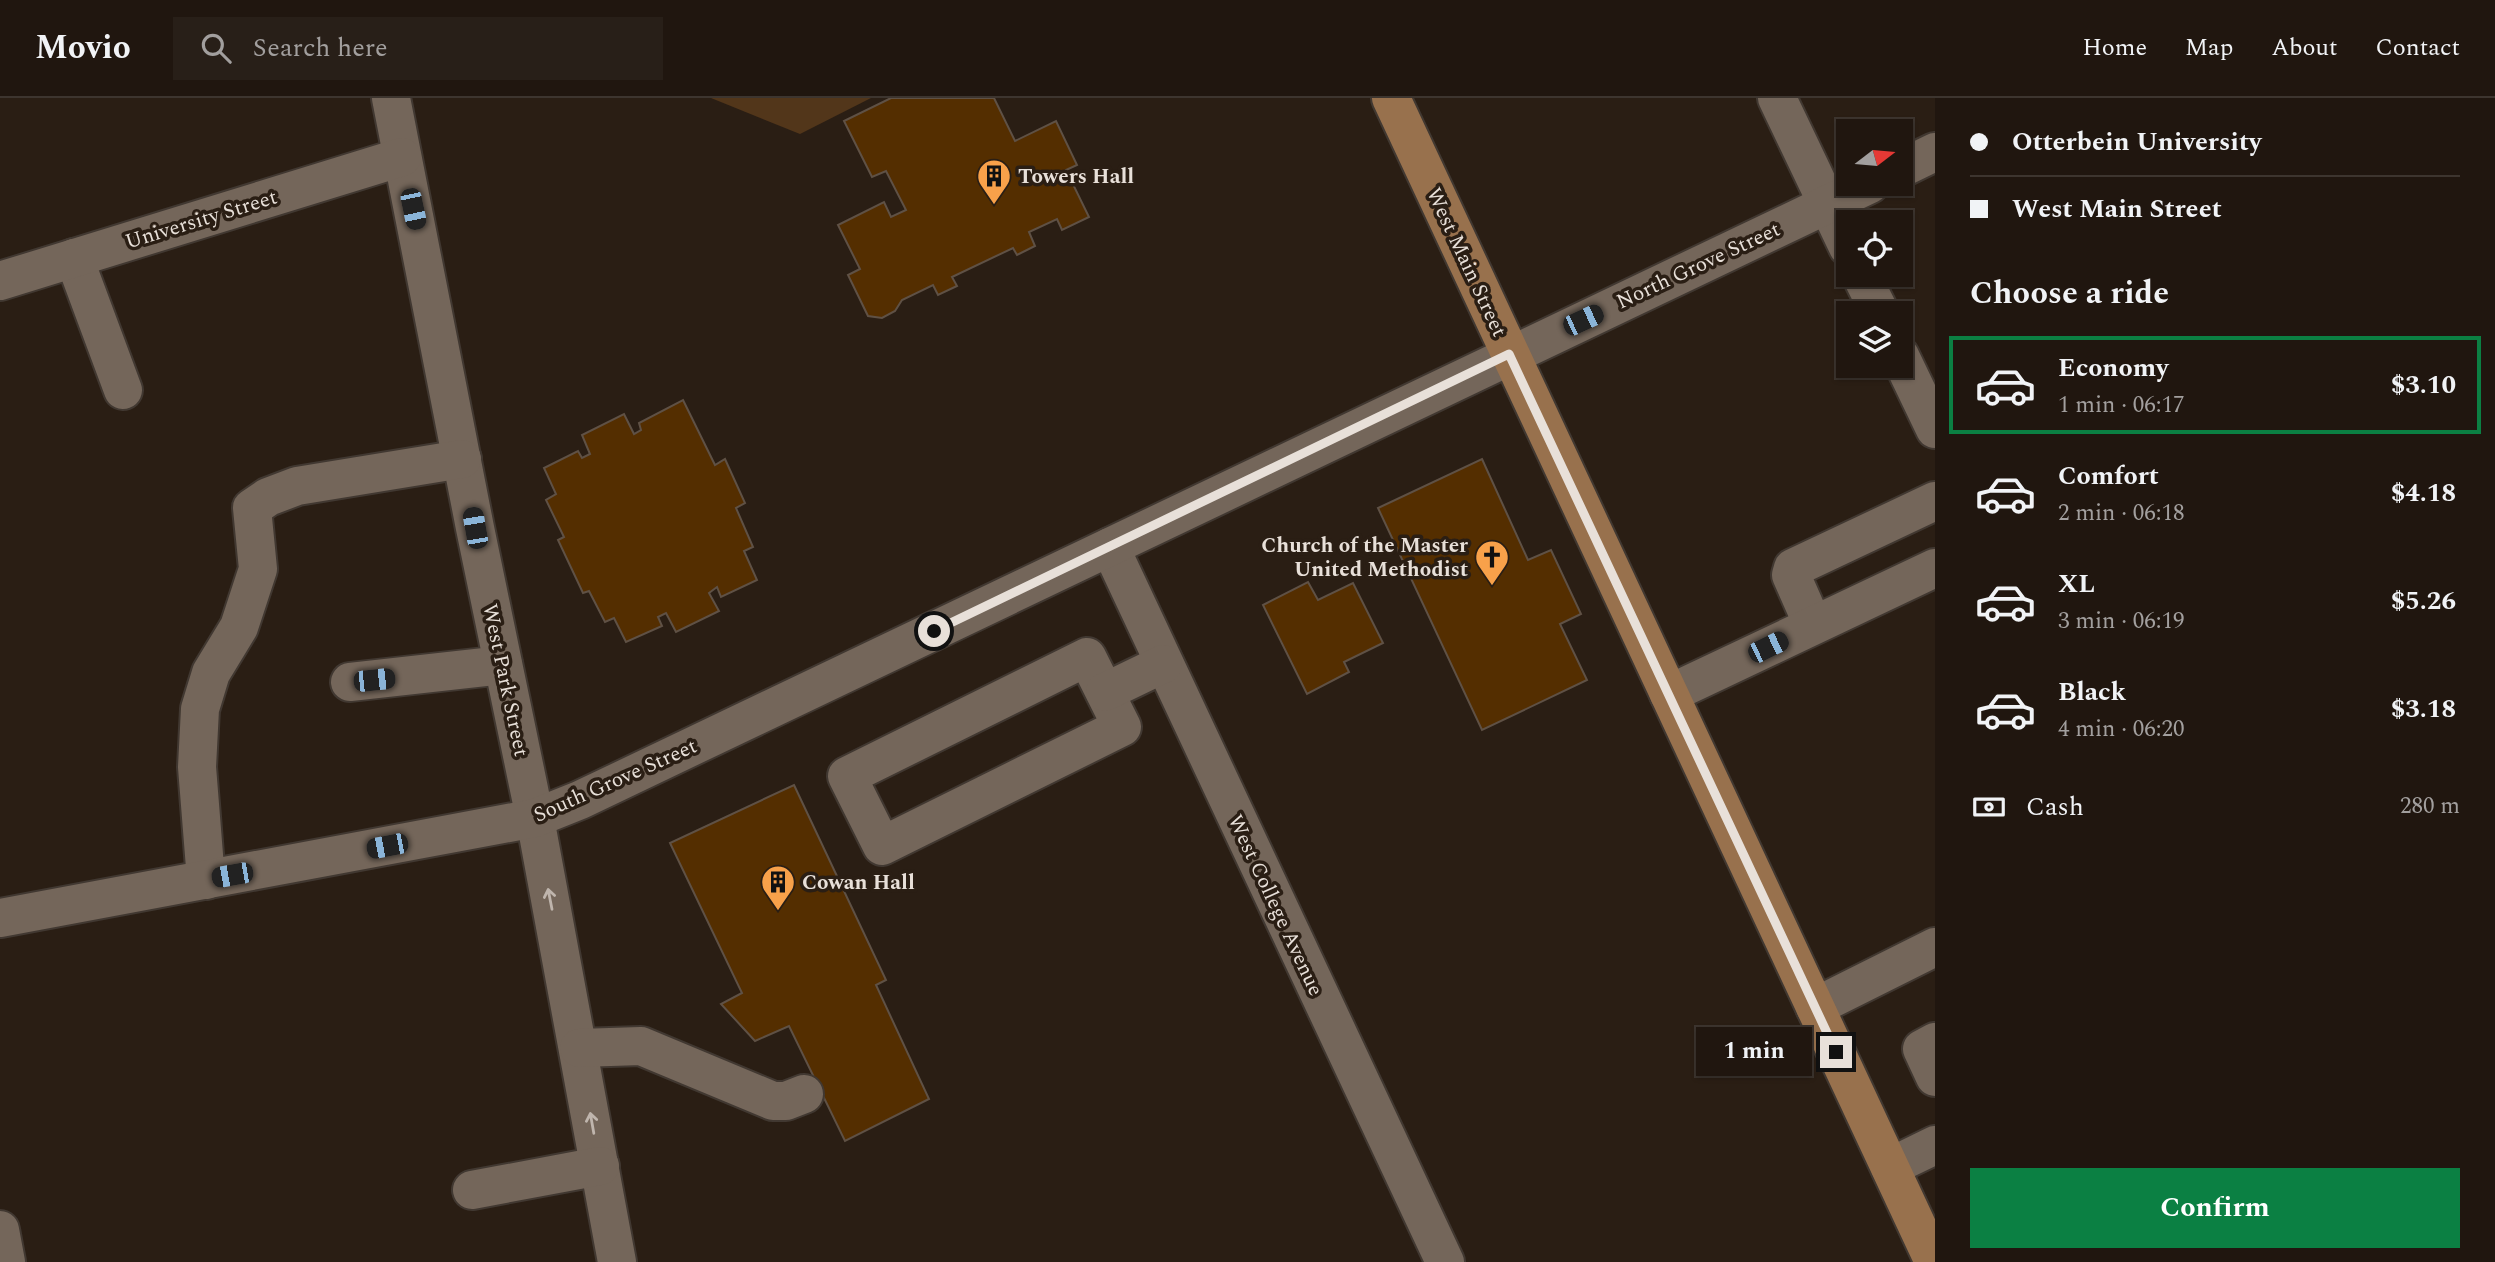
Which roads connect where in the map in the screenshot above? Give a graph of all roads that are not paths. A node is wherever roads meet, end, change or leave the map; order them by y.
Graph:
1 (391, 98) edge
2 (1391, 98) edge
3 (1777, 98) edge
4 (1935, 152) edge
5 (402, 157) junction
6 (1913, 163) edge
7 (1845, 196) edge
8 (1828, 204) junction
9 (1836, 221) edge
10 (74, 258) junction
11 (0, 281) edge
12 (1509, 354) junction
13 (1911, 378) edge
14 (123, 390) dead end
15 (1935, 429) edge
16 (462, 459) junction
17 (1935, 502) edge
18 (1110, 547) junction
19 (1935, 568) edge
20 (1813, 625) junction
21 (1164, 664) junction
22 (503, 665) junction
23 (351, 682) dead end
24 (1105, 692) junction
25 (1669, 694) junction
26 (535, 818) junction
27 (206, 880) junction
28 (0, 918) edge
29 (1935, 947) edge
30 (1815, 1007) junction
31 (1935, 1042) edge
32 (579, 1048) junction
33 (1935, 1077) edge
34 (804, 1094) dead end
35 (1935, 1145) edge
36 (600, 1166) junction
37 (1890, 1167) junction
38 (472, 1190) dead end
39 (0, 1230) edge
40 (6, 1262) edge
41 (617, 1262) edge
42 (1445, 1262) edge
43 (1934, 1262) edge

1 - 5 street, West Park Street
2 - 12 main road, West Main Street
3 - 8 street
4 - 6 street
5 - 10 street, University Street
5 - 16 street, West Park Street
7 - 8 street, North Grove Street
8 - 9 street
8 - 12 street, North Grove Street
10 - 11 street, University Street
10 - 14 street
12 - 18 street, North Grove Street
12 - 25 main road, West Main Street
13 - 15 street
16 - 22 street, West Park Street
16 - 27 street
17 - 20 street
18 - 21 street, West College Avenue
18 - 26 street, South Grove Street
19 - 20 street
20 - 25 street
21 - 24 street
21 - 42 street, West College Avenue
22 - 23 street
22 - 26 street, West Park Street
24 - 24 street
25 - 30 main road, West Main Street
26 - 27 street, South Grove Street
32 -> 26 street, West Park Street
27 - 28 street, South Grove Street
29 - 30 street
30 - 37 main road, West Main Street
31 - 33 street
32 - 34 street
36 -> 32 street, West Park Street
35 - 37 street
36 - 38 street
36 - 41 street, West Park Street
37 - 43 main road, West Main Street
39 - 40 street

